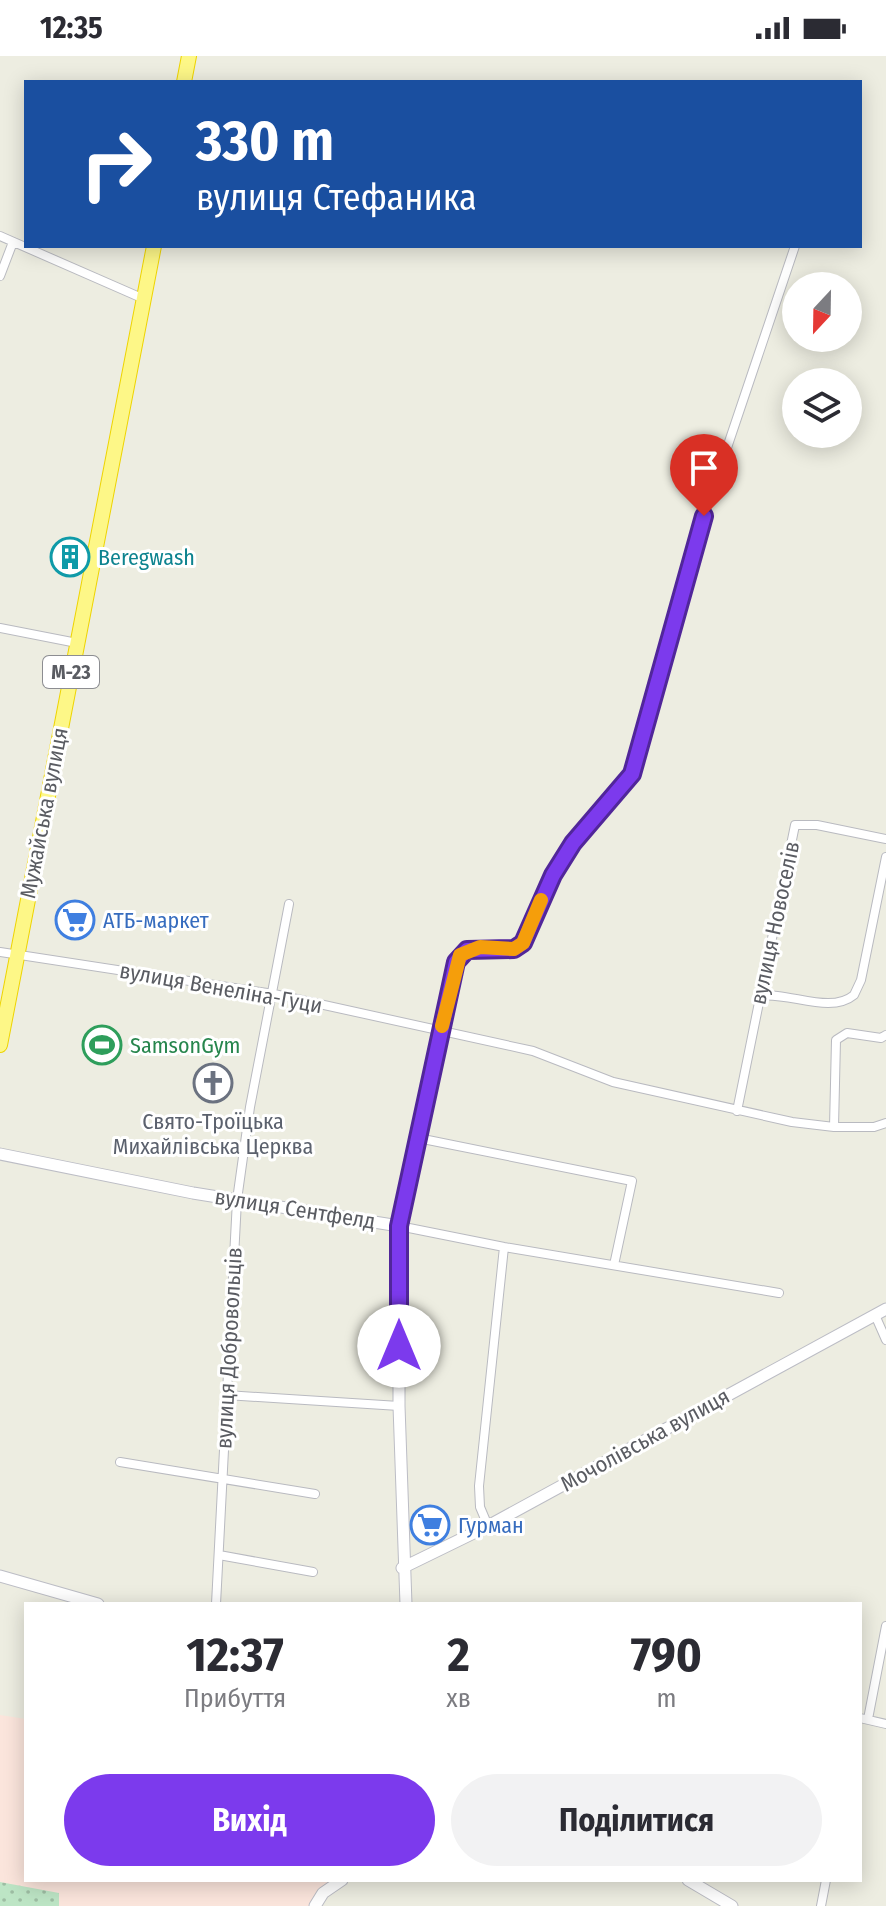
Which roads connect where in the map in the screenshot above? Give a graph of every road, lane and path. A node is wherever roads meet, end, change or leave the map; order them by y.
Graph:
1 (189, 56) edge
2 (184, 80) edge
3 (0, 236) edge
4 (13, 242) junction
5 (24, 247) edge
6 (27, 248) edge
7 (154, 248) edge
8 (794, 248) edge
9 (0, 276) edge
10 (144, 299) junction
11 (0, 628) edge
12 (77, 643) junction
13 (886, 839) edge
14 (886, 857) edge
15 (289, 904) dead end
16 (0, 952) edge
17 (17, 955) junction
18 (274, 994) junction
19 (759, 996) junction
20 (441, 1033) junction
21 (886, 1035) edge
22 (0, 1045) edge
23 (737, 1111) junction
24 (886, 1123) edge
25 (834, 1127) junction
26 (418, 1138) junction
27 (0, 1154) edge
28 (237, 1200) junction
29 (399, 1226) junction
30 (504, 1247) junction
31 (614, 1265) junction
32 (779, 1293) dead end
33 (880, 1312) edge
34 (886, 1340) edge
35 (226, 1395) junction
36 (399, 1406) junction
37 (120, 1462) dead end
38 (221, 1478) junction
39 (315, 1494) dead end
40 (488, 1526) junction
41 (219, 1555) junction
42 (402, 1568) junction
43 (313, 1572) dead end
44 (0, 1576) edge
45 (91, 1602) edge
46 (216, 1602) edge
47 (406, 1602) edge
48 (886, 1626) edge
49 (864, 1719) edge
50 (886, 1724) edge
51 (339, 1882) edge
52 (691, 1882) edge
53 (826, 1882) edge
54 (315, 1906) edge
55 (732, 1906) edge
56 (821, 1906) edge

1 - 2 highway
3 - 4 street
4 - 5 street
4 - 9 street
6 - 10 street
7 - 10 highway, М-23
8 - 20 street
10 - 12 highway, Мужайська вулиця / М-23
11 - 12 street
12 - 17 highway, Мужайська вулиця / М-23
13 - 19 street, вулиця Новоселів
14 - 19 street
15 - 18 street, вулиця Добровольців
16 - 17 street, вулиця Венеліна-Гуци
17 - 18 street, вулиця Венеліна-Гуци
17 - 22 highway, Мужайська вулиця / М-23
18 - 20 street, вулиця Венеліна-Гуци
18 - 28 street, вулиця Добровольців
19 - 23 street, вулиця Новоселів
20 - 23 street, вулиця Венеліна-Гуци
20 - 26 street
21 - 25 street
23 - 25 street, вулиця Венеліна-Гуци
24 - 25 street, вулиця Венеліна-Гуци
26 - 29 street
26 - 31 street
27 - 28 street, вулиця Сентфелд
28 - 29 street, вулиця Сентфелд
28 - 35 street, вулиця Добровольців
29 - 30 street, вулиця Сентфелд
29 - 36 street
30 - 31 street, вулиця Сентфелд
30 - 40 street
31 - 32 street, вулиця Сентфелд
33 - 34 street
33 - 40 street, Мочолівська вулиця
35 - 36 street
35 - 38 street, вулиця Добровольців
36 - 42 street
37 - 38 street
38 - 39 street
38 - 41 street, вулиця Добровольців
40 - 42 street, Мочолівська вулиця
41 - 43 street
41 - 46 street, вулиця Добровольців
42 - 47 street
44 - 45 street
48 - 49 street
49 - 50 street
51 - 54 street
52 - 55 street
53 - 56 street

